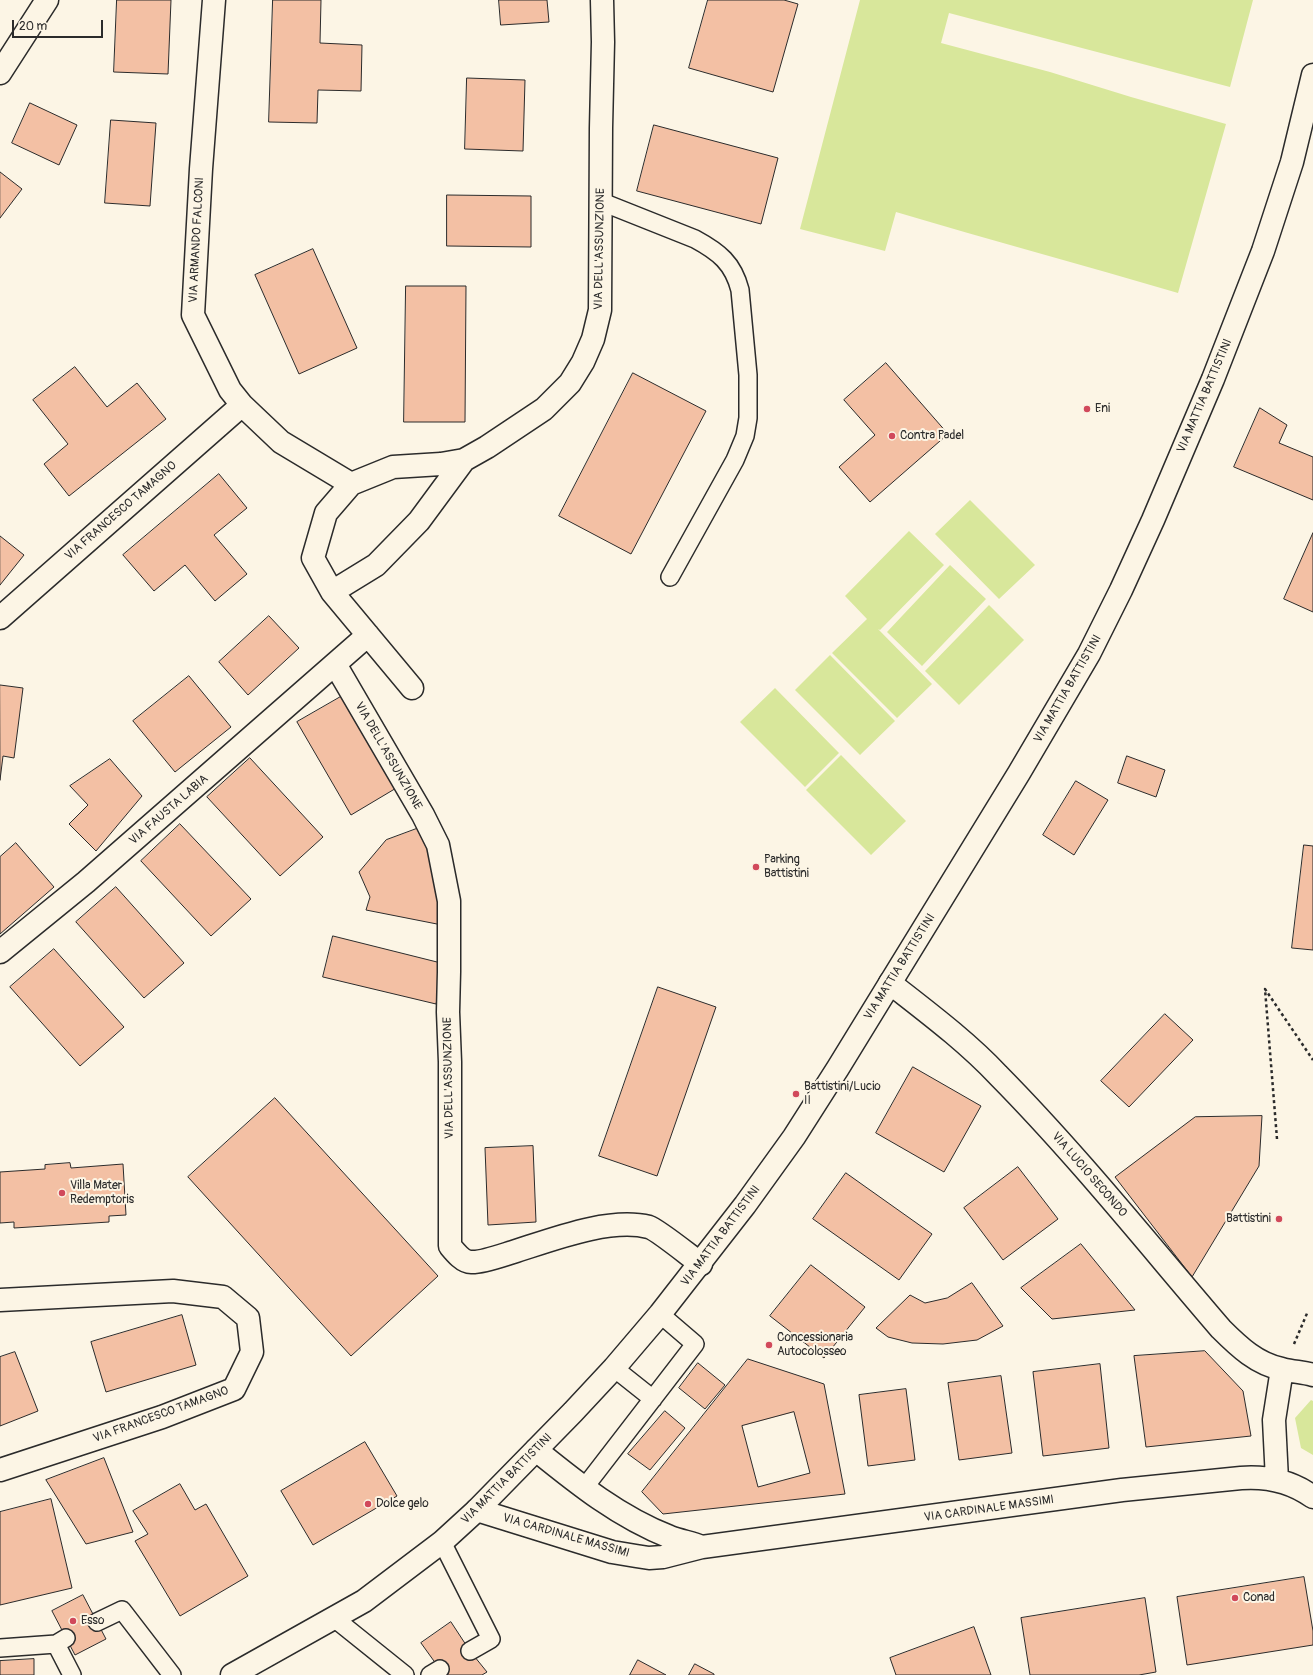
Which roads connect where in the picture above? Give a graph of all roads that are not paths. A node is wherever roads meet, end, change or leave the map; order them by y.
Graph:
1 (47, 0) edge
2 (214, 0) edge
3 (602, 0) edge
4 (0, 73) edge
5 (1313, 74) edge
6 (602, 202) junction
7 (242, 405) junction
8 (464, 460) junction
9 (351, 484) junction
10 (670, 577) dead end
11 (332, 592) junction
12 (0, 618) edge
13 (368, 635) junction
14 (335, 664) junction
15 (412, 688) dead end
16 (0, 952) edge
17 (890, 983) junction
18 (701, 1264) junction
19 (0, 1300) edge
20 (660, 1314) junction
21 (614, 1368) junction
22 (1282, 1369) junction
23 (1313, 1375) edge
24 (653, 1399) junction
25 (536, 1450) junction
26 (0, 1470) edge
27 (1277, 1480) junction
28 (584, 1488) junction
29 (1313, 1497) edge
30 (477, 1510) junction
31 (442, 1542) junction
32 (702, 1547) junction
33 (334, 1618) junction
34 (97, 1622) dead end
35 (0, 1648) edge
36 (470, 1651) dead end
37 (72, 1675) edge
38 (172, 1675) edge
39 (232, 1675) edge
40 (405, 1675) edge

1 - 4 street
2 - 7 street, VIA ARMANDO FALCONI
3 - 6 street, VIA DELL'ASSUNZIONE
5 - 17 street, VIA MATTIA BATTISTINI
6 - 8 street, VIA DELL'ASSUNZIONE
6 - 10 lane
7 - 9 street, VIA ARMANDO FALCONI
7 - 12 street, VIA FRANCESCO TAMAGNO
8 - 9 street, VIA DELL'ASSUNZIONE
8 - 11 street, VIA DELL'ASSUNZIONE
9 - 11 street, VIA DELL'ASSUNZIONE
11 - 13 street, VIA DELL'ASSUNZIONE
13 - 14 street, VIA FAUSTA LABIA
13 - 15 street, VIA DELL'ASSUNZIONE
14 - 16 street, VIA FAUSTA LABIA
14 - 18 street, VIA DELL'ASSUNZIONE
17 - 18 street, VIA MATTIA BATTISTINI
17 - 22 street, VIA LUCIO SECONDO
18 - 20 street, VIA MATTIA BATTISTINI
19 - 26 street, VIA FRANCESCO TAMAGNO
20 - 21 street, VIA MATTIA BATTISTINI
20 - 24 lane
21 - 24 lane
21 - 25 street, VIA MATTIA BATTISTINI
22 - 23 street, VIA LUCIO SECONDO
22 - 27 street
24 - 28 lane
25 - 28 street, VIA CARDINALE MASSIMI
25 - 30 street, VIA MATTIA BATTISTINI
27 - 29 street, VIA CARDINALE MASSIMI
27 - 32 street, VIA CARDINALE MASSIMI
28 - 32 street, VIA CARDINALE MASSIMI
30 - 31 street, VIA MATTIA BATTISTINI
30 - 32 street, VIA CARDINALE MASSIMI
31 - 33 street, VIA MATTIA BATTISTINI
31 - 36 lane
33 - 39 street, VIA MATTIA BATTISTINI
33 - 40 lane
34 - 38 lane
35 - 37 lane

